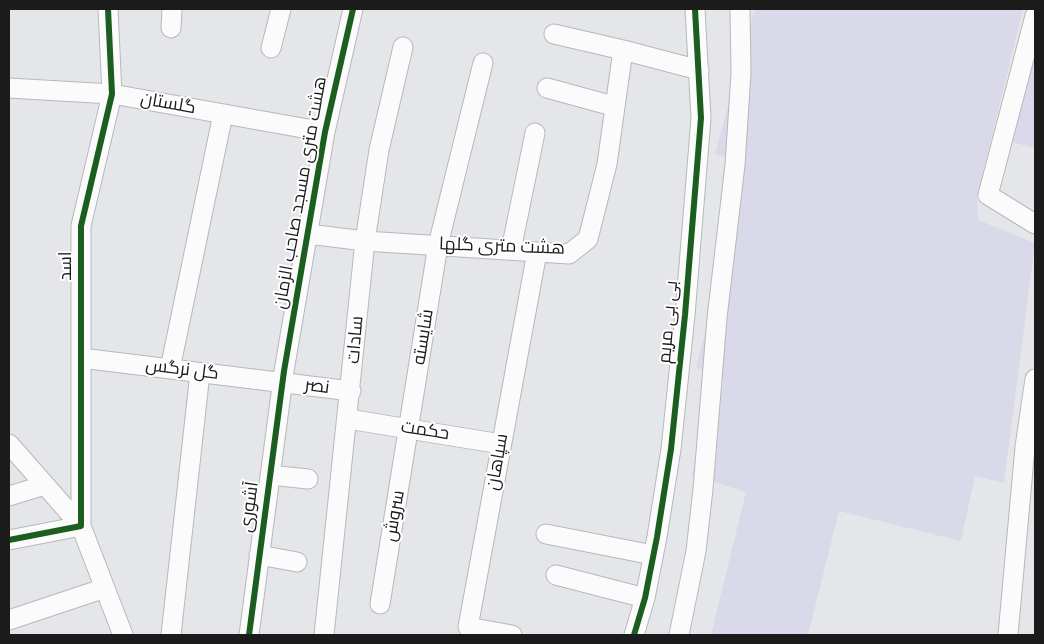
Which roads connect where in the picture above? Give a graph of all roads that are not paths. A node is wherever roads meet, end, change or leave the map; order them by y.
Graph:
1 (108, 9) edge
2 (172, 9) edge
3 (281, 9) edge
4 (353, 9) edge
5 (695, 9) edge
6 (740, 9) edge
7 (1035, 16) edge
8 (171, 28) dead end
9 (554, 34) dead end
10 (403, 47) dead end
11 (271, 48) dead end
12 (623, 50) junction
13 (483, 63) dead end
14 (699, 70) junction
15 (9, 88) edge
16 (547, 88) dead end
17 (112, 94) junction
18 (614, 106) junction
19 (223, 114) junction
20 (325, 132) junction
21 (535, 133) dead end
22 (1035, 224) edge
23 (308, 234) junction
24 (365, 240) junction
25 (438, 245) junction
26 (511, 250) junction
27 (537, 252) junction
28 (81, 358) junction
29 (170, 369) junction
30 (200, 373) junction
31 (1035, 379) edge
32 (282, 383) junction
33 (351, 391) junction
34 (348, 419) junction
35 (410, 429) junction
36 (9, 444) edge
37 (501, 444) junction
38 (270, 475) junction
39 (308, 480) dead end
40 (45, 485) junction
41 (9, 496) edge
42 (81, 526) junction
43 (546, 534) dead end
44 (9, 540) edge
45 (259, 555) junction
46 (653, 555) junction
47 (297, 562) dead end
48 (556, 575) dead end
49 (105, 588) junction
50 (645, 598) junction
51 (380, 604) dead end
52 (9, 620) edge
53 (123, 635) edge
54 (171, 635) edge
55 (248, 635) edge
56 (324, 635) edge
57 (512, 635) edge
58 (634, 635) edge
59 (679, 635) edge
60 (1008, 635) edge

1 - 17 street, اسد
2 - 8 street
3 - 11 street
4 - 20 street, هشت متری مسجد صاحب الزمان
5 - 14 street, بی بی مریم
6 - 59 street
7 - 22 street
9 - 12 street
10 - 24 street, سادات
12 - 14 street
12 - 18 street, هشت متری گلها
13 - 25 street, شایسته
14 - 46 street, بی بی مریم
15 - 17 street, گلستان
16 - 18 street
17 - 19 street, گلستان
17 - 28 street, اسد
18 - 27 street, هشت متری گلها
19 - 20 street, گلستان
19 - 29 street
20 - 23 street, هشت متری مسجد صاحب الزمان
21 - 26 street
23 - 24 street, هشت متری گلها
23 - 32 street, هشت متری مسجد صاحب الزمان
24 - 25 street, هشت متری گلها
24 - 33 street, سادات
25 - 26 street, هشت متری گلها
25 - 35 street, شایسته
26 - 27 street, هشت متری گلها
27 - 37 street, سپاهان
28 - 29 street, گل نرگس
28 - 42 street, اسد
29 - 30 street, گل نرگس
30 - 32 street, گل نرگس
30 - 54 street
31 - 60 street
32 - 33 street, نصر
32 - 38 street, آشوری
33 - 34 street, سادات
34 - 35 street, حکمت
34 - 56 street, سادات
35 - 37 street, حکمت
35 - 51 street, سروش
36 - 40 street
37 - 57 street, سپاهان
38 - 39 street
38 - 45 street, آشوری
40 - 41 street
40 - 42 street
42 - 44 street
42 - 49 street
43 - 46 street
45 - 47 street
45 - 55 street, آشوری
46 - 50 street, بی بی مریم
48 - 50 street
49 - 52 street
49 - 53 street
50 - 58 street, بی بی مریم

